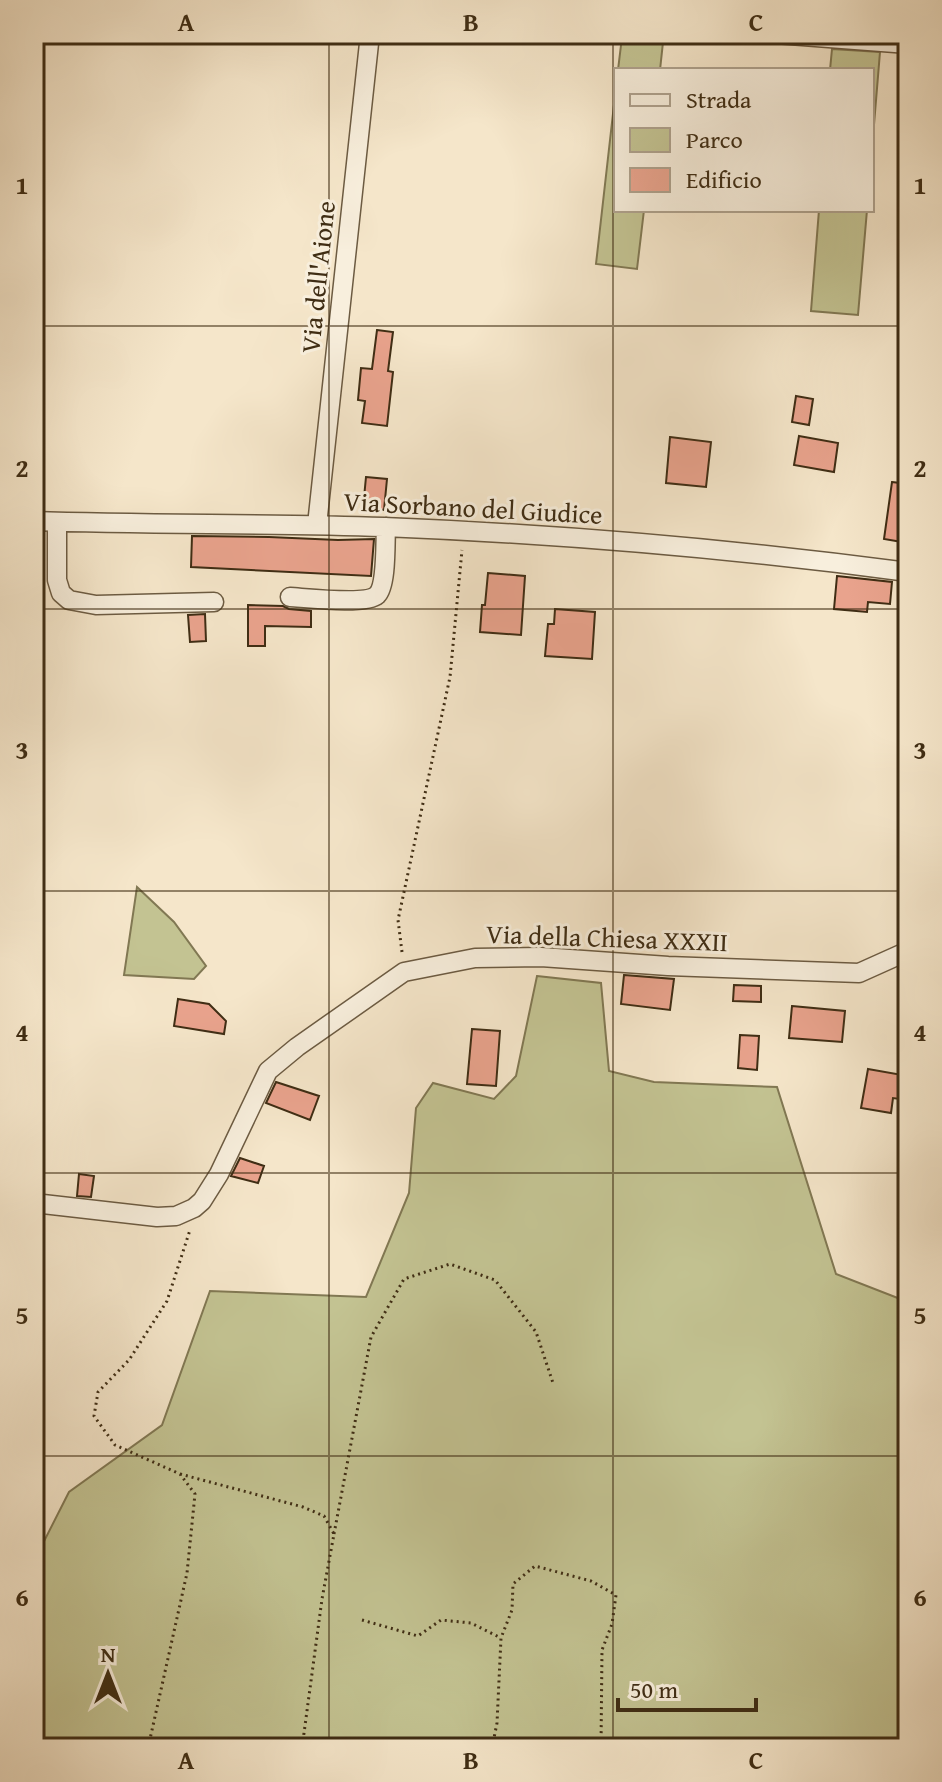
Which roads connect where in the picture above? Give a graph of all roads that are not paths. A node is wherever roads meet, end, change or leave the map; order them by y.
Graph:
1 (370, 34) edge
2 (776, 34) edge
3 (908, 44) edge
4 (34, 521) edge
5 (57, 522) junction
6 (317, 525) junction
7 (386, 527) junction
8 (908, 572) edge
9 (290, 597) dead end
10 (214, 602) dead end
11 (908, 951) edge
12 (34, 1203) edge

1 - 6 street, Via dell'Aione
2 - 3 street
4 - 5 street, Via Sorbano del Giudice
5 - 6 street, Via Sorbano del Giudice
5 - 10 street
6 - 7 street, Via Sorbano del Giudice
7 - 8 street, Via Sorbano del Giudice
7 - 9 street
11 - 12 street, Via della Chiesa XXXII

